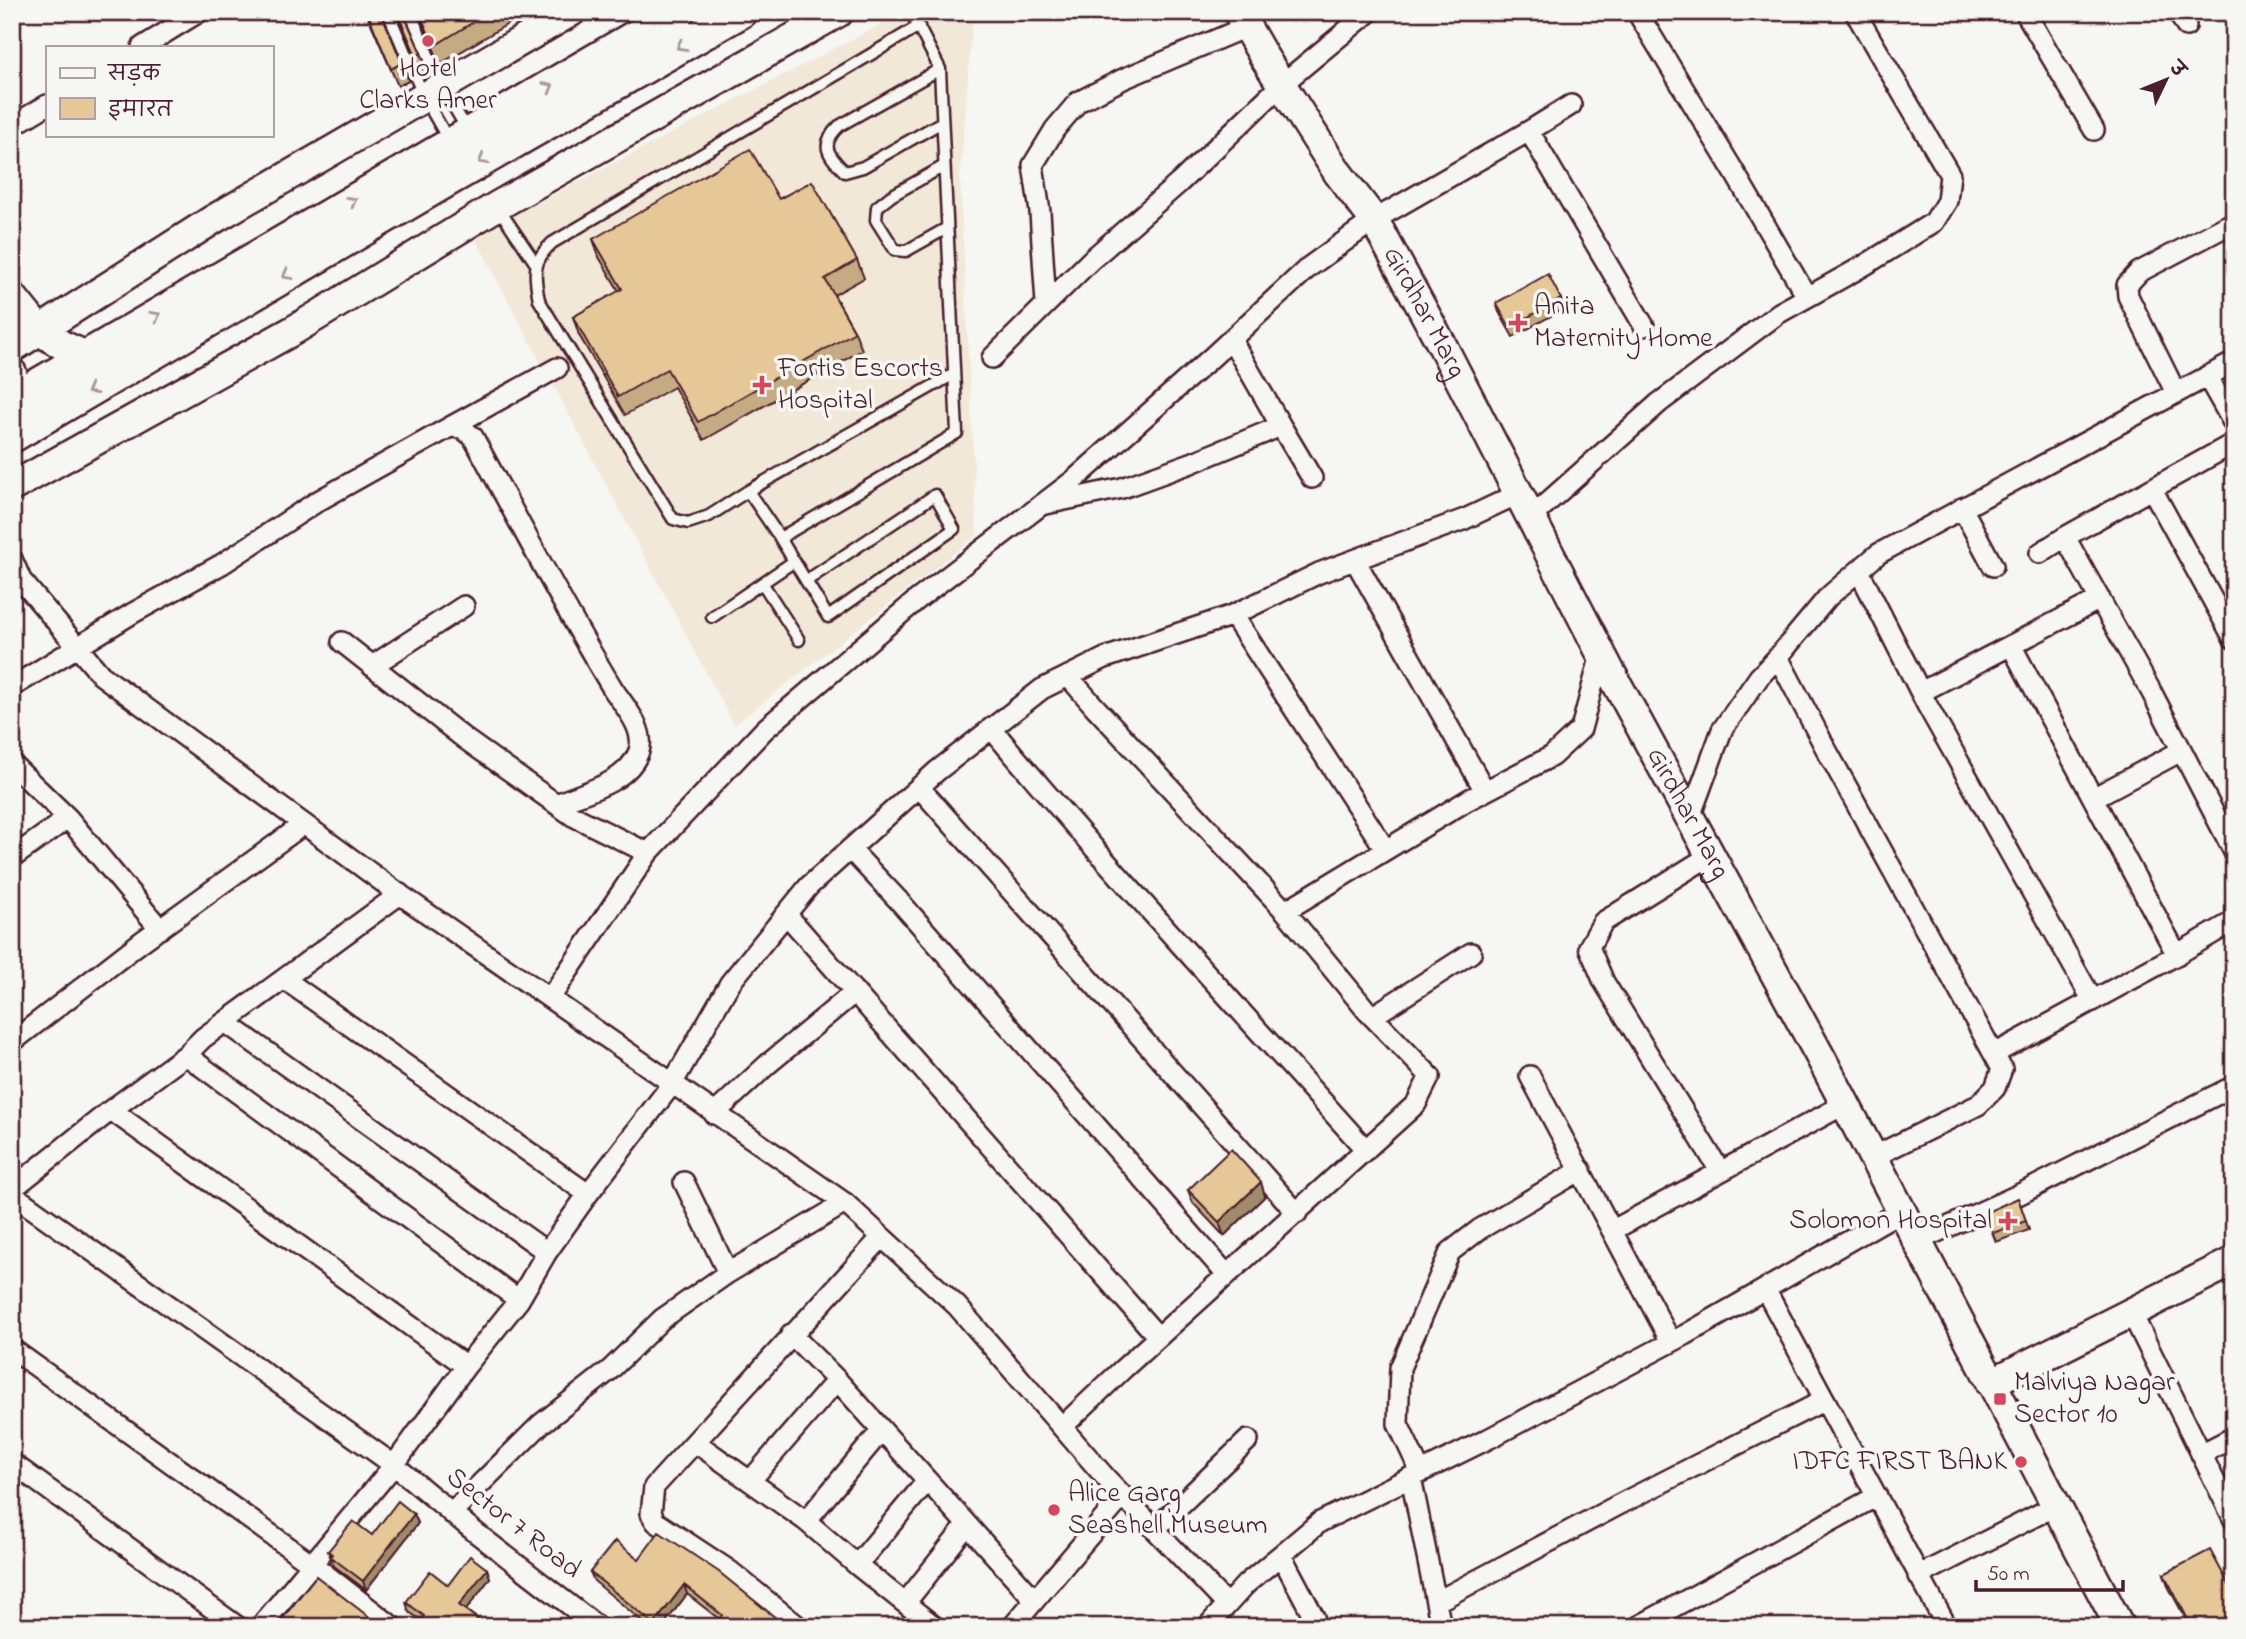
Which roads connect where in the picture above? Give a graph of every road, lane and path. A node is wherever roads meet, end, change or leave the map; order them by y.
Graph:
1 (199, 12) edge
2 (388, 12) edge
3 (411, 12) edge
4 (571, 12) edge
5 (678, 12) edge
6 (740, 12) edge
7 (839, 12) edge
8 (911, 12) edge
9 (1369, 12) edge
10 (1637, 12) edge
11 (1855, 12) edge
12 (2025, 12) edge
13 (1242, 20) edge
14 (919, 26) junction
15 (144, 46) edge
16 (940, 69) junction
17 (1281, 85) junction
18 (433, 92) junction
19 (1572, 105) dead end
20 (46, 106) edge
21 (943, 122) junction
22 (12, 126) edge
23 (2094, 130) dead end
24 (1530, 131) junction
25 (459, 138) junction
26 (944, 166) junction
27 (497, 206) junction
28 (1374, 220) junction
29 (2234, 222) edge
30 (947, 228) junction
31 (537, 264) junction
32 (12, 296) edge
33 (1807, 298) junction
34 (1046, 304) junction
35 (1644, 326) dead end
36 (40, 331) junction
37 (1231, 339) junction
38 (12, 348) edge
39 (86, 356) junction
40 (992, 358) dead end
41 (2234, 362) edge
42 (557, 368) dead end
43 (954, 374) junction
44 (2207, 376) junction
45 (13, 391) edge
46 (2176, 393) junction
47 (2234, 424) edge
48 (1281, 426) junction
49 (450, 428) junction
50 (12, 436) edge
51 (2234, 443) edge
52 (1312, 478) dead end
53 (12, 487) edge
54 (2152, 489) junction
55 (748, 491) junction
56 (1041, 506) junction
57 (1524, 506) junction
58 (1962, 508) junction
59 (2065, 537) junction
60 (780, 538) junction
61 (2040, 553) dead end
62 (12, 559) edge
63 (1355, 560) junction
64 (793, 562) junction
65 (1993, 566) dead end
66 (1859, 570) junction
67 (806, 581) junction
68 (763, 584) junction
69 (2100, 599) junction
70 (464, 606) dead end
71 (1233, 615) junction
72 (712, 617) dead end
73 (2234, 639) edge
74 (799, 640) dead end
75 (342, 642) dead end
76 (2011, 645) junction
77 (78, 648) junction
78 (1778, 657) junction
79 (1605, 663) junction
80 (372, 666) junction
81 (1068, 676) junction
82 (12, 687) edge
83 (1921, 692) junction
84 (991, 728) junction
85 (2181, 751) junction
86 (12, 764) edge
87 (919, 787) junction
88 (1485, 791) junction
89 (2093, 798) junction
90 (556, 804) junction
91 (1684, 806) junction
92 (68, 818) junction
93 (304, 824) junction
94 (850, 849) junction
95 (1385, 849) junction
96 (2234, 852) edge
97 (648, 853) junction
98 (1711, 855) junction
99 (12, 858) edge
100 (400, 894) junction
101 (1285, 911) junction
102 (786, 914) junction
103 (2234, 921) edge
104 (160, 929) junction
105 (1471, 953) dead end
106 (2177, 955) junction
107 (284, 979) junction
108 (855, 992) junction
109 (550, 998) junction
110 (2093, 1001) junction
111 (1373, 1016) junction
112 (225, 1022) junction
113 (12, 1042) edge
114 (1994, 1054) junction
115 (186, 1055) junction
116 (1530, 1076) dead end
117 (672, 1084) junction
118 (2234, 1086) edge
119 (1845, 1104) junction
120 (111, 1110) junction
121 (715, 1114) junction
122 (1366, 1150) junction
123 (1874, 1157) junction
124 (1581, 1170) junction
125 (1720, 1171) junction
126 (684, 1182) dead end
127 (12, 1191) edge
128 (588, 1194) junction
129 (845, 1203) junction
130 (1901, 1211) junction
131 (1297, 1213) junction
132 (1613, 1230) junction
133 (882, 1237) junction
134 (1917, 1241) junction
135 (547, 1252) junction
136 (2234, 1261) edge
137 (728, 1273) junction
138 (1227, 1275) junction
139 (1765, 1289) junction
140 (519, 1300) junction
141 (2132, 1312) junction
142 (791, 1334) junction
143 (1158, 1337) junction
144 (1671, 1342) junction
145 (12, 1349) edge
146 (466, 1366) junction
147 (837, 1380) junction
148 (1991, 1383) junction
149 (1825, 1399) junction
150 (1062, 1427) junction
151 (881, 1431) junction
152 (2234, 1437) edge
153 (1248, 1440) dead end
154 (695, 1442) junction
155 (2202, 1454) junction
156 (12, 1463) edge
157 (394, 1465) junction
158 (1416, 1475) junction
159 (751, 1480) junction
160 (927, 1481) junction
161 (1123, 1496) junction
162 (1877, 1496) junction
163 (2055, 1506) junction
164 (451, 1513) junction
165 (2234, 1520) edge
166 (806, 1521) junction
167 (967, 1524) junction
168 (1155, 1529) junction
169 (1281, 1555) junction
170 (312, 1564) junction
171 (857, 1565) junction
172 (1918, 1576) junction
173 (1034, 1600) junction
174 (906, 1602) junction
175 (1436, 1602) junction
176 (1227, 1605) junction
177 (238, 1627) edge
178 (260, 1627) edge
179 (393, 1627) edge
180 (598, 1627) edge
181 (799, 1627) edge
182 (935, 1627) edge
183 (1012, 1627) edge
184 (1207, 1627) edge
185 (1317, 1627) edge
186 (1441, 1627) edge
187 (1637, 1627) edge
188 (1947, 1627) edge
189 (2120, 1627) edge

1 - 15 street
2 - 18 lane
3 - 18 lane
4 - 18 street
25 -> 5 main road
6 -> 50 main road
7 - 27 street
8 - 14 lane
9 - 17 street
10 - 33 street
11 - 33 street
12 - 23 street
13 - 17 street, Girdhar Marg
13 - 34 street
14 - 16 lane
14 - 31 lane
16 - 21 lane
16 - 21 lane
17 - 28 street, Girdhar Marg
17 - 34 street
18 - 25 lane
18 - 25 lane
18 - 36 street
19 - 24 street
20 - 22 street
21 - 26 lane
24 - 28 street
24 - 35 street
39 -> 25 main road
26 - 30 lane
26 - 30 lane
27 - 31 lane
27 - 53 street
28 - 37 street
28 - 57 street, Girdhar Marg
29 - 46 street
30 - 43 lane
31 - 55 lane
32 - 36 street
33 - 57 street
34 - 40 street
36 - 38 street
36 - 39 street
37 - 48 street
37 - 56 street
39 - 45 main road
41 - 44 street
42 - 49 street
43 - 55 lane
43 - 60 lane
44 - 46 street
44 - 47 street
46 - 58 street
48 - 52 street
48 - 56 street
49 - 77 street
49 - 90 street
51 - 54 street
54 - 59 street
54 - 73 street
55 - 60 lane
56 - 97 street
57 - 63 street
57 - 79 street, Girdhar Marg
58 - 65 street
58 - 66 street
59 - 61 street
59 - 69 street
60 - 64 lane
62 - 77 street
63 - 71 street
63 - 88 street
64 - 67 lane
64 - 68 lane
66 - 78 street
66 - 83 street
67 - 67 lane
68 - 72 lane
68 - 74 lane
69 - 76 street
69 - 85 street
70 - 80 street
71 - 81 street
71 - 95 street
75 - 80 street
76 - 83 street
76 - 89 street
77 - 82 street
77 - 93 street
78 - 91 street
78 - 114 street
79 - 88 street
79 - 91 street, Girdhar Marg
80 - 90 street
81 - 84 street
81 - 101 street
83 - 110 street
84 - 87 street
84 - 122 street
85 - 89 street
85 - 96 street
86 - 92 street
87 - 94 street
87 - 131 street
88 - 95 street
89 - 106 street
90 - 97 street
91 - 98 street, Girdhar Marg
92 - 99 street
92 - 104 street
93 - 100 street
93 - 104 street
94 - 102 street
94 - 138 street
95 - 101 street
97 - 109 street
98 - 119 street, Girdhar Marg
98 - 125 street
100 - 107 street
100 - 109 street
101 - 111 street
102 - 108 street
102 - 117 street
103 - 106 street
104 - 113 street
105 - 111 street
106 - 110 street
107 - 112 street
107 - 128 street
108 - 121 street
108 - 143 street
109 - 117 street
110 - 114 street
111 - 122 street
112 - 115 street
112 - 135 street
114 - 123 street
115 - 120 street
115 - 140 street
116 - 124 street
117 - 121 street
117 - 128 street
118 - 134 street
119 - 123 street, Girdhar Marg
119 - 125 street
120 - 127 street
120 - 146 street
121 - 129 street
122 - 131 street
123 - 130 street, Girdhar Marg
124 - 132 street
124 - 158 street
125 - 132 street
126 - 137 street
127 - 157 street, Sector 7 Road
128 - 135 street
129 - 133 street
129 - 137 street
130 - 134 street, Girdhar Marg
130 - 139 street
131 - 138 street
132 - 144 street
133 - 142 street
133 - 150 street
134 - 148 street, Girdhar Marg
135 - 140 street
136 - 141 street
137 - 164 street
138 - 143 street
139 - 144 street
139 - 149 street
140 - 146 street
141 - 148 street
141 - 155 street
142 - 147 street
142 - 154 street
143 - 150 street
144 - 158 street
145 - 170 street
146 - 157 street
147 - 151 street
147 - 159 street
148 - 163 street, Girdhar Marg
149 - 162 street
149 - 175 street
150 - 161 street
151 - 160 street
151 - 166 street
152 - 155 street
153 - 168 street
154 - 159 street
154 - 181 street
155 - 165 street
156 - 177 street
157 - 164 street, Sector 7 Road
157 - 170 street
158 - 169 street
158 - 175 street
159 - 166 street
160 - 167 street
160 - 171 street
161 - 168 street
161 - 173 street
162 - 172 street
162 - 187 street
163 - 172 street
163 - 189 street, Girdhar Marg
164 - 180 street, Sector 7 Road
166 - 171 street
167 - 173 street
167 - 174 street
168 - 176 street
169 - 176 street
169 - 185 street
170 - 178 street
170 - 179 street
171 - 174 street
172 - 188 street
173 - 183 street
174 - 182 street
175 - 186 street
176 - 184 street

